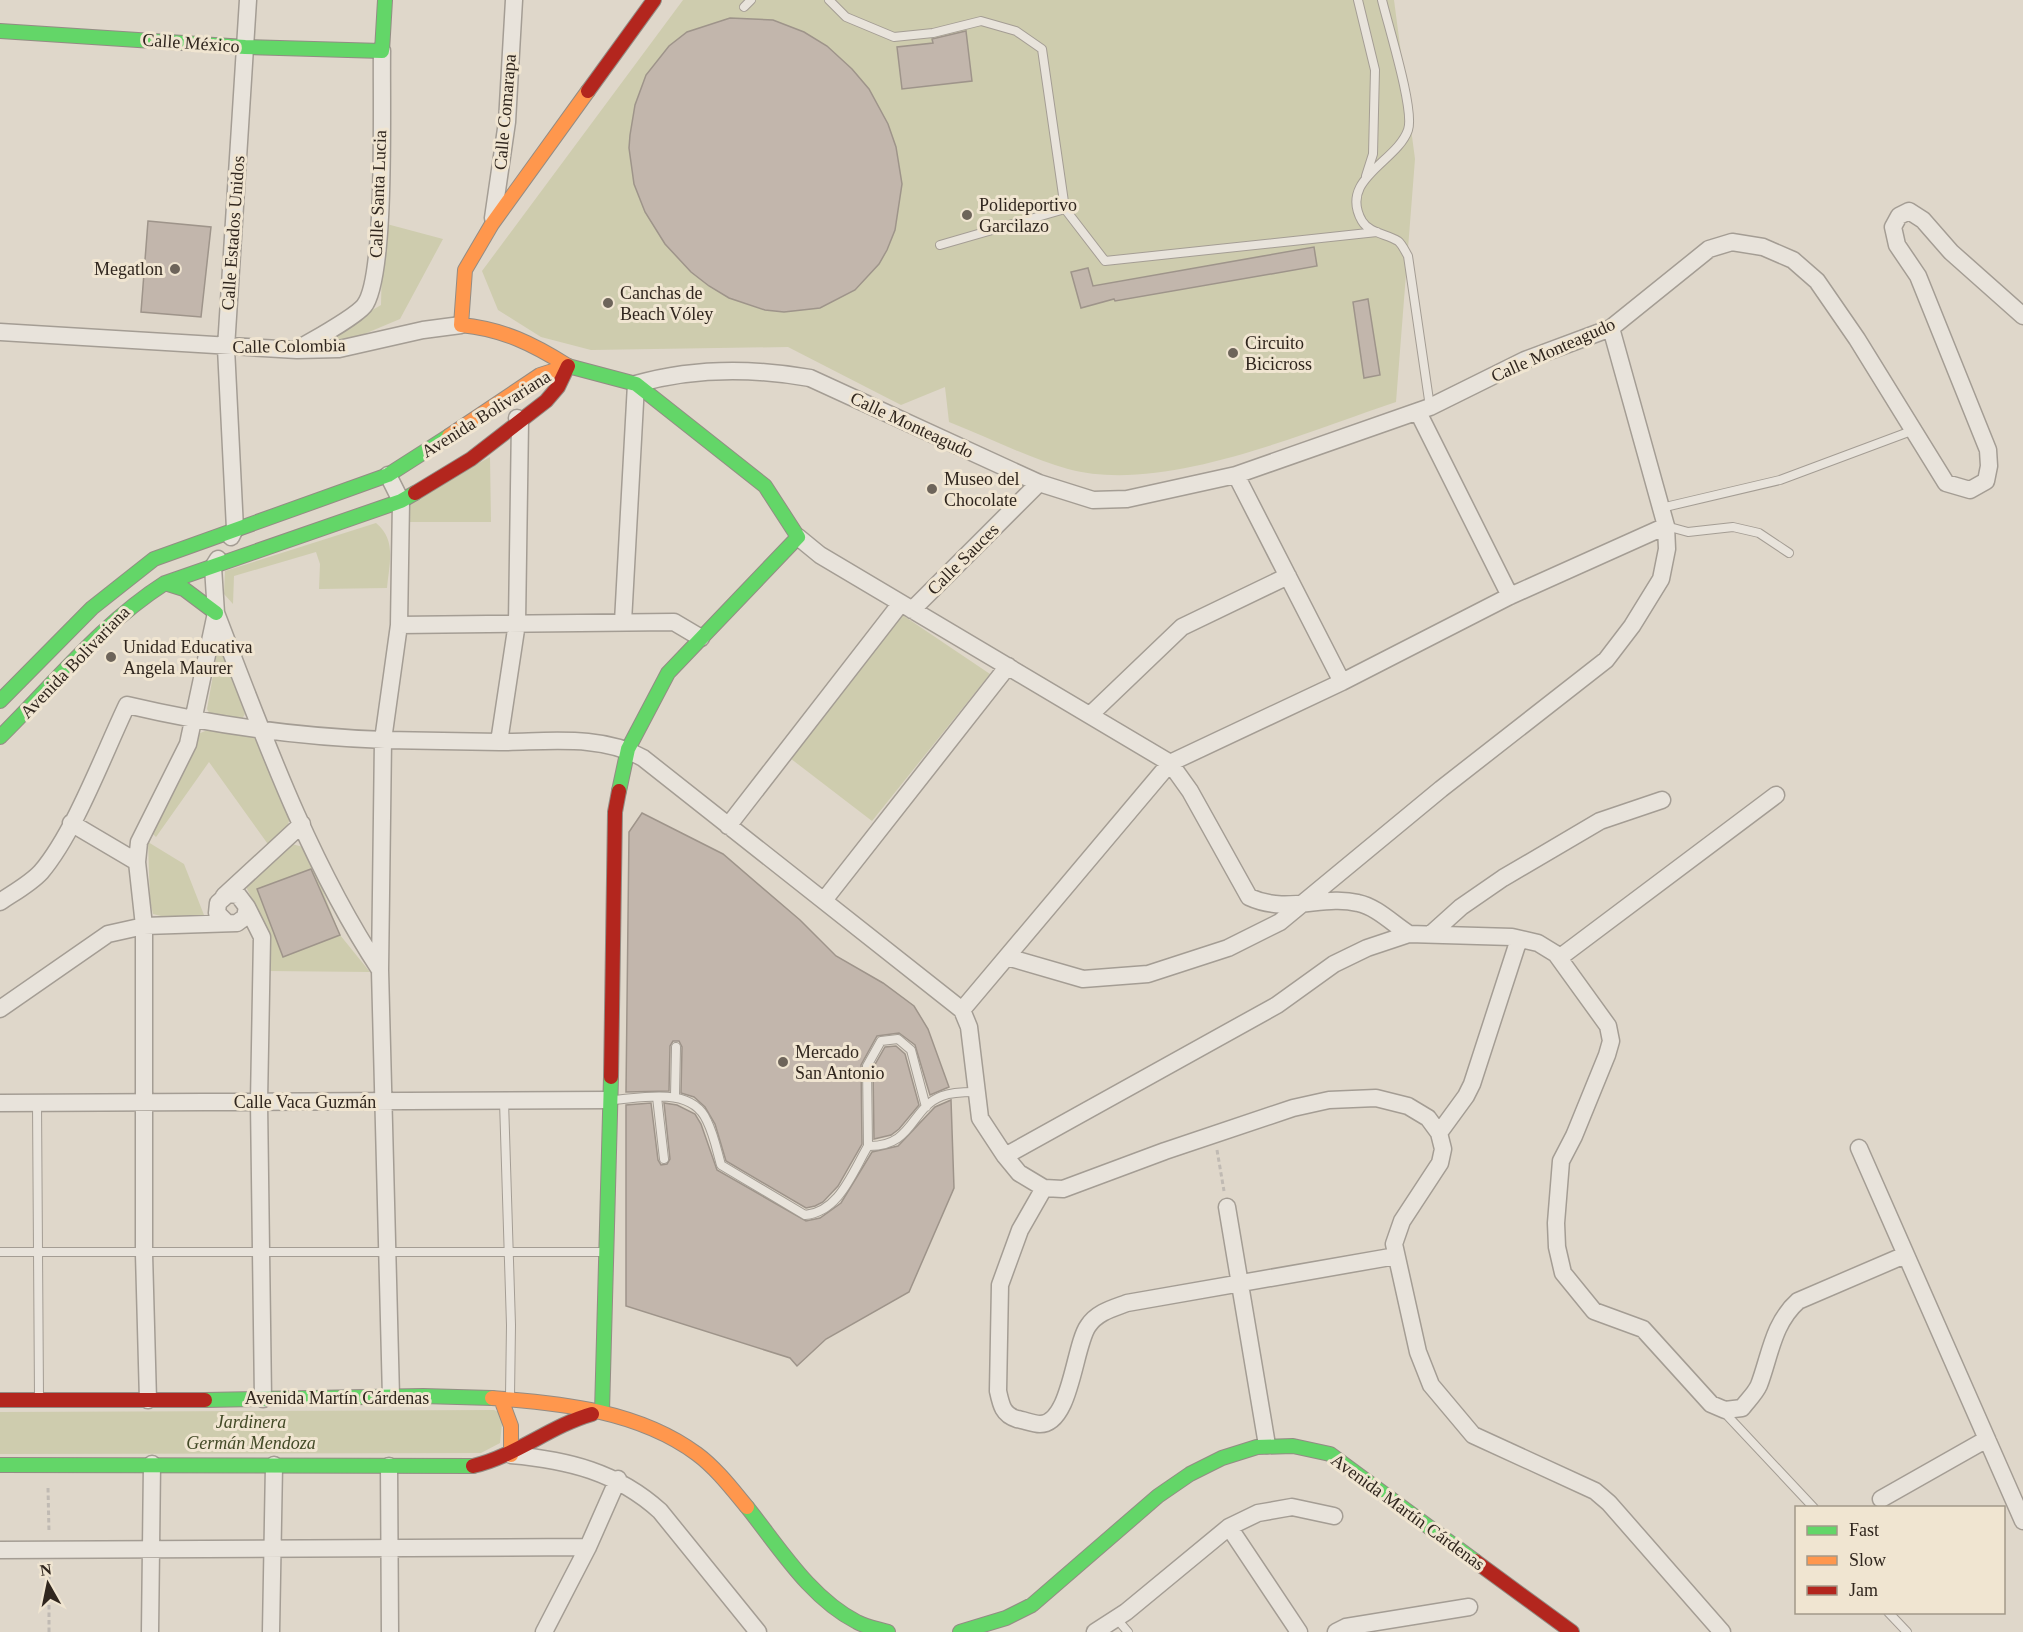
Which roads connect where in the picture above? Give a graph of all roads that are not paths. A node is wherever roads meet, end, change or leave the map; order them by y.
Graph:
1 (248, 0) edge
2 (385, 0) edge
3 (514, 0) edge
4 (654, 0) edge
5 (829, 0) edge
6 (1358, 0) edge
7 (1382, 0) edge
8 (0, 31) edge
9 (245, 47) junction
10 (382, 51) junction
11 (1365, 177) junction
12 (1065, 208) junction
13 (492, 224) junction
14 (1377, 232) junction
15 (940, 245) dead end
16 (2023, 316) edge
17 (461, 325) junction
18 (1611, 328) junction
19 (0, 332) edge
20 (226, 348) junction
21 (297, 350) junction
22 (568, 366) junction
23 (636, 384) junction
24 (502, 403) junction
25 (1424, 409) junction
26 (520, 421) junction
27 (1914, 430) junction
28 (388, 475) junction
29 (1236, 475) junction
30 (1039, 483) junction
31 (401, 501) junction
32 (1661, 508) junction
33 (1666, 526) junction
34 (235, 529) junction
35 (798, 537) junction
36 (1789, 553) dead end
37 (213, 567) junction
38 (1288, 576) junction
39 (165, 583) junction
40 (1510, 596) junction
41 (906, 606) junction
42 (216, 613) junction
43 (623, 622) junction
44 (517, 623) junction
45 (399, 625) junction
46 (701, 638) junction
47 (1008, 666) junction
48 (1342, 682) junction
49 (0, 702) edge
50 (31, 709) junction
51 (1090, 715) junction
52 (194, 721) junction
53 (261, 730) junction
54 (0, 737) edge
55 (383, 740) junction
56 (499, 742) junction
57 (628, 749) junction
58 (1170, 763) junction
59 (1776, 795) dead end
60 (1662, 800) dead end
61 (71, 823) junction
62 (302, 824) junction
63 (728, 826) junction
64 (137, 862) junction
65 (242, 896) junction
66 (825, 899) junction
67 (221, 900) junction
68 (0, 902) edge
69 (1301, 904) junction
70 (255, 922) junction
71 (232, 923) junction
72 (196, 925) junction
73 (144, 926) junction
74 (1409, 934) junction
75 (1431, 934) junction
76 (1519, 939) junction
77 (1007, 957) junction
78 (1559, 958) junction
79 (380, 970) junction
80 (0, 1010) edge
81 (962, 1010) junction
82 (676, 1047) dead end
83 (975, 1092) junction
84 (675, 1096) junction
85 (657, 1097) junction
86 (610, 1100) junction
87 (381, 1101) junction
88 (504, 1101) junction
89 (145, 1102) junction
90 (259, 1102) junction
91 (0, 1103) edge
92 (37, 1103) junction
93 (926, 1107) junction
94 (1439, 1133) junction
95 (868, 1146) junction
96 (1859, 1148) dead end
97 (1005, 1156) junction
98 (664, 1159) dead end
99 (1044, 1188) junction
100 (1227, 1207) road end
101 (385, 1251) junction
102 (0, 1252) edge
103 (263, 1252) junction
104 (509, 1252) junction
105 (608, 1252) junction
106 (37, 1253) junction
107 (144, 1254) junction
108 (1905, 1254) junction
109 (1396, 1256) junction
110 (1240, 1283) junction
111 (391, 1397) junction
112 (263, 1399) junction
113 (506, 1399) junction
114 (0, 1400) edge
115 (39, 1400) junction
116 (148, 1400) junction
117 (1720, 1409) junction
118 (602, 1412) junction
119 (1987, 1439) junction
120 (1267, 1445) junction
121 (511, 1455) junction
122 (152, 1464) junction
123 (274, 1465) junction
124 (0, 1466) edge
125 (389, 1466) junction
126 (618, 1479) junction
127 (1881, 1499) dead end
128 (1812, 1506) edge
129 (1334, 1516) dead end
130 (2023, 1521) edge
131 (1229, 1527) junction
132 (588, 1546) junction
133 (151, 1548) junction
134 (272, 1548) junction
135 (390, 1548) junction
136 (0, 1550) edge
137 (1469, 1607) dead end
138 (1890, 1614) edge
139 (1116, 1617) junction
140 (150, 1632) edge
141 (271, 1632) edge
142 (390, 1632) edge
143 (544, 1632) edge
144 (758, 1632) edge
145 (888, 1632) edge
146 (960, 1632) edge
147 (1095, 1632) edge
148 (1128, 1632) edge
149 (1299, 1632) edge
150 (1336, 1632) edge
151 (1572, 1632) edge
152 (1722, 1632) edge
153 (1907, 1632) edge

1 - 9 street, Calle Estados Unidos
2 - 10 main road, Calle Santa Lucia
3 - 13 street, Calle Comarapa
4 - 13 main road
5 - 12 lane
6 - 11 lane
7 - 11 lane
8 - 9 main road, Calle México
9 - 10 main road, Calle México
9 - 20 street, Calle Estados Unidos
10 - 21 street, Calle Santa Lucia
11 - 14 lane
12 - 14 lane
12 - 15 lane
13 - 17 main road
14 - 25 lane
16 - 27 street, Calle Monteagudo
17 - 21 street, Calle Colombia
17 - 22 main road, Calle Colombia
18 - 25 street, Calle Monteagudo
18 - 27 street, Calle Monteagudo
18 - 32 street
19 - 20 street, Calle Colombia
20 - 21 street, Calle Colombia
20 - 34 street, Calle Estados Unidos
22 - 23 main road, Calle Colombia
22 - 24 main road, Avenida Bolivariana
22 - 26 main road, Avenida Bolivariana
23 - 30 street, Calle Monteagudo
23 - 35 main road
23 - 43 street
24 - 26 street
24 - 28 main road, Avenida Bolivariana
25 - 29 street, Calle Monteagudo
25 - 40 street
26 - 31 main road, Avenida Bolivariana
26 - 44 street
27 - 32 lane
28 - 31 street
28 - 34 main road, Avenida Bolivariana
29 - 30 street, Calle Monteagudo
29 - 38 street
30 - 41 street, Calle Sauces
31 - 37 main road, Avenida Bolivariana
31 - 45 street
32 - 33 street
33 - 36 lane
33 - 40 street
33 - 69 street
34 - 37 street
34 - 49 main road, Avenida Bolivariana
35 - 41 street
35 - 46 main road
37 - 39 main road, Avenida Bolivariana
37 - 42 street
38 - 48 street
38 - 51 street
39 - 42 main road
39 - 50 main road, Avenida Bolivariana
40 - 48 street
41 - 47 street
41 - 63 street, Calle Sauces
42 - 52 street
42 - 53 street
43 - 44 street
43 - 46 street
44 - 45 street
44 - 56 street
45 - 55 street
46 - 57 main road
47 - 51 street
47 - 66 street
48 - 58 street
49 - 50 street
50 - 54 main road, Avenida Bolivariana
51 - 58 street
52 - 53 street
52 - 61 street
52 - 64 street
53 - 55 street
53 - 62 street
55 - 56 street
55 - 79 street
56 - 57 street
57 - 63 street
57 - 86 main road
58 - 69 street
58 - 77 street
59 - 78 street
60 - 75 street
61 - 64 street
61 - 68 street
62 - 65 street
62 - 79 street
63 - 66 street
64 - 73 street
65 - 67 street
65 - 70 street
65 - 71 street
66 - 81 street
67 - 71 street
67 - 72 street
69 - 74 street
69 - 77 street
70 - 71 street
70 - 90 street
71 - 72 street
72 - 73 street
73 - 80 street
73 - 89 street
74 - 75 street
74 - 97 street
75 - 76 street
76 - 78 street
76 - 94 street
77 - 81 street
78 - 117 street
79 - 87 street
81 - 83 street
82 - 84 lane
83 - 93 lane
83 - 97 street
84 - 85 lane
84 - 95 lane
85 - 86 lane
85 - 98 lane
86 - 88 street, Calle Vaca Guzmán
86 - 105 main road
87 - 88 street, Calle Vaca Guzmán
87 - 90 street, Calle Vaca Guzmán
87 - 101 street
88 - 104 lane
89 - 90 street, Calle Vaca Guzmán
89 - 92 street, Calle Vaca Guzmán
89 - 107 street
90 - 103 street
91 - 92 street, Calle Vaca Guzmán
92 - 106 lane
93 - 95 lane
93 - 95 lane
94 - 99 street
94 - 109 street
96 - 108 street
97 - 99 street
99 - 110 street
100 - 110 street
101 - 103 lane
101 - 104 lane
101 - 111 street
102 - 106 lane
103 - 107 lane
103 - 112 street
104 - 105 lane
104 - 113 lane
105 - 118 main road
106 - 107 lane
106 - 115 lane
107 - 116 street
108 - 117 street
108 - 119 street
109 - 110 street
109 - 152 street
110 - 120 street
111 - 112 main road, Avenida Martín Cárdenas
111 - 113 main road, Avenida Martín Cárdenas
112 - 116 main road, Avenida Martín Cárdenas
113 - 118 main road, Avenida Martín Cárdenas
113 - 121 main road
114 - 115 main road, Avenida Martín Cárdenas
115 - 116 main road, Avenida Martín Cárdenas
117 - 128 lane
118 - 121 main road
118 - 145 main road, Avenida Martín Cárdenas
119 - 127 street
119 - 130 street
120 - 146 main road, Avenida Martín Cárdenas
120 - 151 main road, Avenida Martín Cárdenas
121 - 125 main road
121 - 126 street
122 - 123 main road
122 - 124 main road
122 - 133 street
123 - 125 main road
123 - 134 street
125 - 135 street
126 - 132 street
126 - 144 street
129 - 131 street
131 - 139 street
131 - 149 street
132 - 135 street
132 - 143 street
133 - 134 street
133 - 136 street
133 - 140 street
134 - 135 street
134 - 141 street
135 - 142 street
137 - 150 street
138 - 153 lane
139 - 147 street
139 - 148 lane

